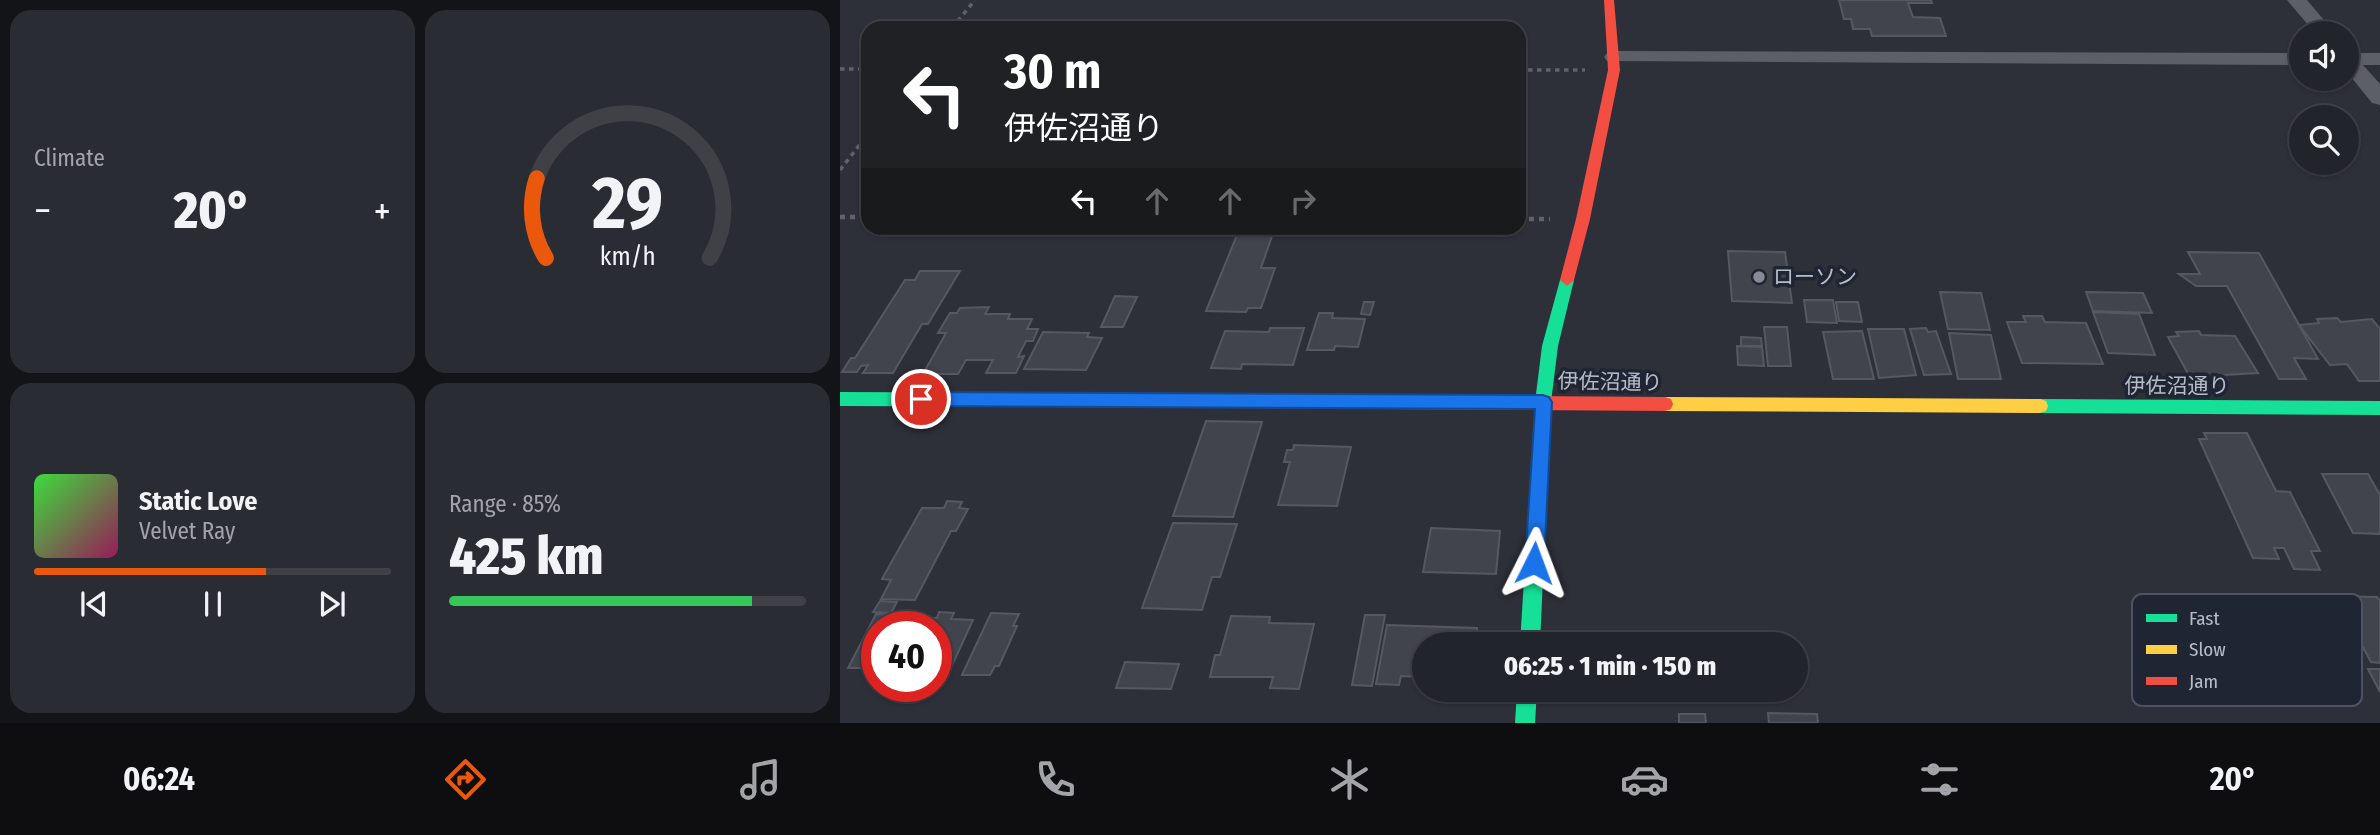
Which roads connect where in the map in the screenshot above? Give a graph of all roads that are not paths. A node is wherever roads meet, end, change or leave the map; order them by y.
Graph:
1 (1609, 0) edge
2 (2297, 0) edge
3 (2315, 21) edge
4 (2289, 59) edge
5 (2380, 59) edge
6 (1614, 63) junction
7 (2380, 99) edge
8 (840, 399) edge
9 (1543, 402) junction
10 (2380, 408) edge
11 (1531, 632) edge
12 (1526, 702) edge
13 (1525, 723) edge

1 - 6 street
2 - 3 street
4 - 6 street
5 - 7 street
6 - 9 street
8 - 9 street, 伊佐沼通り
9 - 10 street, 伊佐沼通り
9 - 11 street
12 - 13 street

